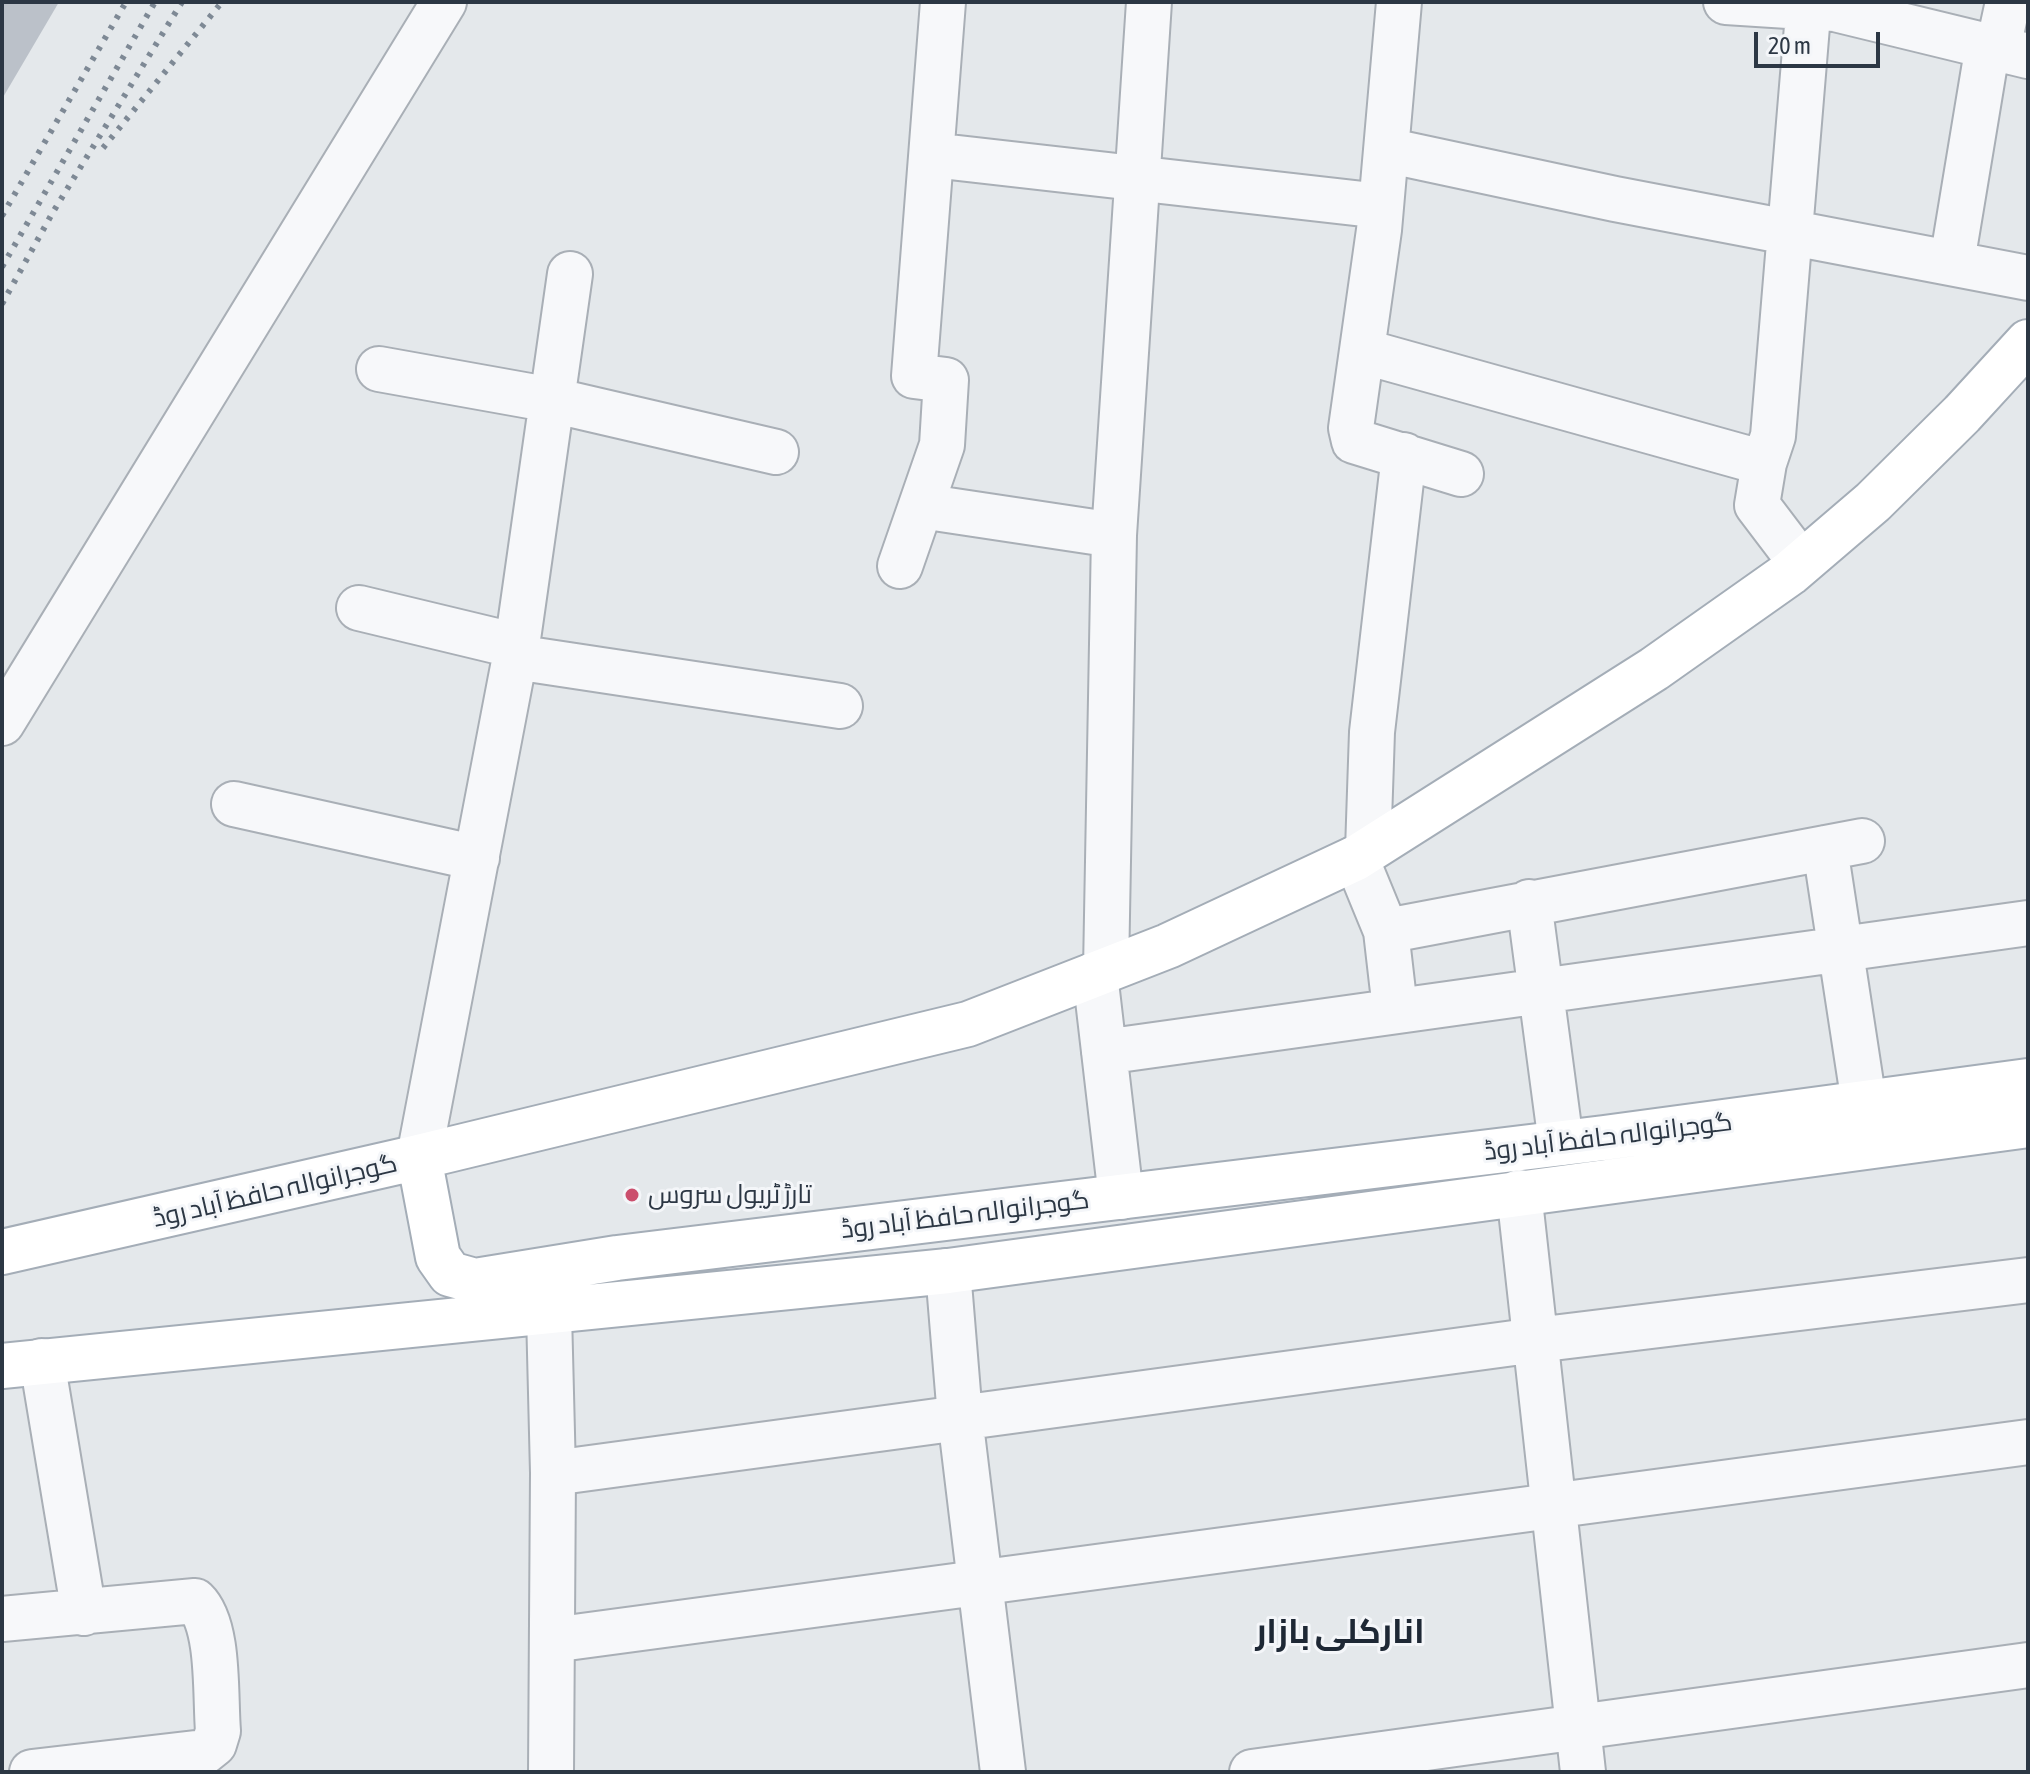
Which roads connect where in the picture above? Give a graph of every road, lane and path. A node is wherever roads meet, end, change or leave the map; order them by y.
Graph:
1 (444, 2) edge
2 (943, 2) edge
3 (1149, 2) edge
4 (1399, 2) edge
5 (1726, 2) edge
6 (2008, 2) edge
7 (1809, 5) edge
8 (2005, 50) edge
9 (1386, 150) junction
10 (932, 155) junction
11 (1138, 178) junction
12 (1381, 206) junction
13 (1790, 232) junction
14 (1952, 262) junction
15 (570, 274) dead end
16 (2028, 278) edge
17 (2028, 342) edge
18 (1362, 351) junction
19 (379, 369) dead end
20 (552, 400) junction
21 (776, 452) dead end
22 (1404, 455) junction
23 (1764, 463) junction
24 (1461, 474) dead end
25 (921, 506) junction
26 (1114, 535) junction
27 (1801, 563) junction
28 (900, 566) dead end
29 (359, 608) dead end
30 (516, 652) junction
31 (840, 706) dead end
32 (2, 723) edge
33 (234, 804) dead end
34 (1362, 854) junction
35 (477, 858) junction
36 (1529, 902) junction
37 (2028, 923) edge
38 (1386, 931) junction
39 (1843, 949) junction
40 (1101, 972) junction
41 (1541, 991) junction
42 (1395, 1009) junction
43 (1104, 1052) junction
44 (2028, 1081) edge
45 (1864, 1103) junction
46 (2028, 1125) edge
47 (1561, 1143) junction
48 (419, 1157) junction
49 (1519, 1192) junction
50 (1121, 1197) junction
51 (2, 1252) edge
52 (948, 1271) junction
53 (2028, 1280) edge
54 (549, 1313) junction
55 (1536, 1340) junction
56 (22, 1364) edge
57 (960, 1417) junction
58 (2028, 1442) edge
59 (553, 1473) junction
60 (1554, 1507) junction
61 (980, 1584) junction
62 (84, 1613) junction
63 (2, 1619) edge
64 (552, 1640) junction
65 (2028, 1665) edge
66 (1578, 1729) junction
67 (32, 1772) edge
68 (551, 1772) edge
69 (1003, 1772) edge
70 (1252, 1772) edge
71 (1583, 1772) edge

1 - 32 street
2 - 10 street
3 - 11 street
4 - 9 street
5 - 7 street
6 - 8 street
7 - 8 street
7 - 13 street
8 - 14 street
9 - 12 street
9 - 13 street
10 - 11 street
10 - 25 street
11 - 12 street
11 - 26 street
12 - 18 street
13 - 14 street
13 - 23 street
14 - 16 street
15 - 20 street
17 - 27 main road
18 - 22 street
18 - 23 street
19 - 20 street
20 - 21 street
20 - 30 street
22 - 24 street
22 - 34 street
23 - 27 street
25 - 26 street
25 - 28 street
26 - 40 street
27 - 34 main road
29 - 30 street
30 - 31 street
30 - 35 street
33 - 35 street
34 - 38 street
34 - 40 main road
35 - 48 street
36 - 38 street
36 - 39 street
36 - 41 street
37 - 39 street
38 - 42 street
39 - 41 street
39 - 45 street
40 - 43 street
40 - 48 main road
41 - 42 street
41 - 47 street
42 - 43 street
43 - 50 street
44 - 45 main road, گوجرانوالہ حافظ آباد روڈ
45 - 47 main road, گوجرانوالہ حافظ آباد روڈ
46 - 49 main road, گوجرانوالہ حافظ آباد روڈ
47 - 50 main road, گوجرانوالہ حافظ آباد روڈ
48 - 50 main road, گوجرانوالہ حافظ آباد روڈ
48 - 51 main road, گوجرانوالہ حافظ آباد روڈ
49 - 52 main road, گوجرانوالہ حافظ آباد روڈ
49 - 55 street
52 - 54 main road, گوجرانوالہ حافظ آباد روڈ
52 - 57 street
53 - 55 street
54 - 56 main road, گوجرانوالہ حافظ آباد روڈ
54 - 59 street
55 - 57 street
55 - 60 street
56 - 62 street
57 - 59 street
57 - 61 street
58 - 60 street
59 - 64 street
60 - 61 street
60 - 66 street
61 - 64 street
61 - 69 street
62 - 63 street
62 - 67 street
64 - 68 street
65 - 66 street
66 - 70 street
66 - 71 street

